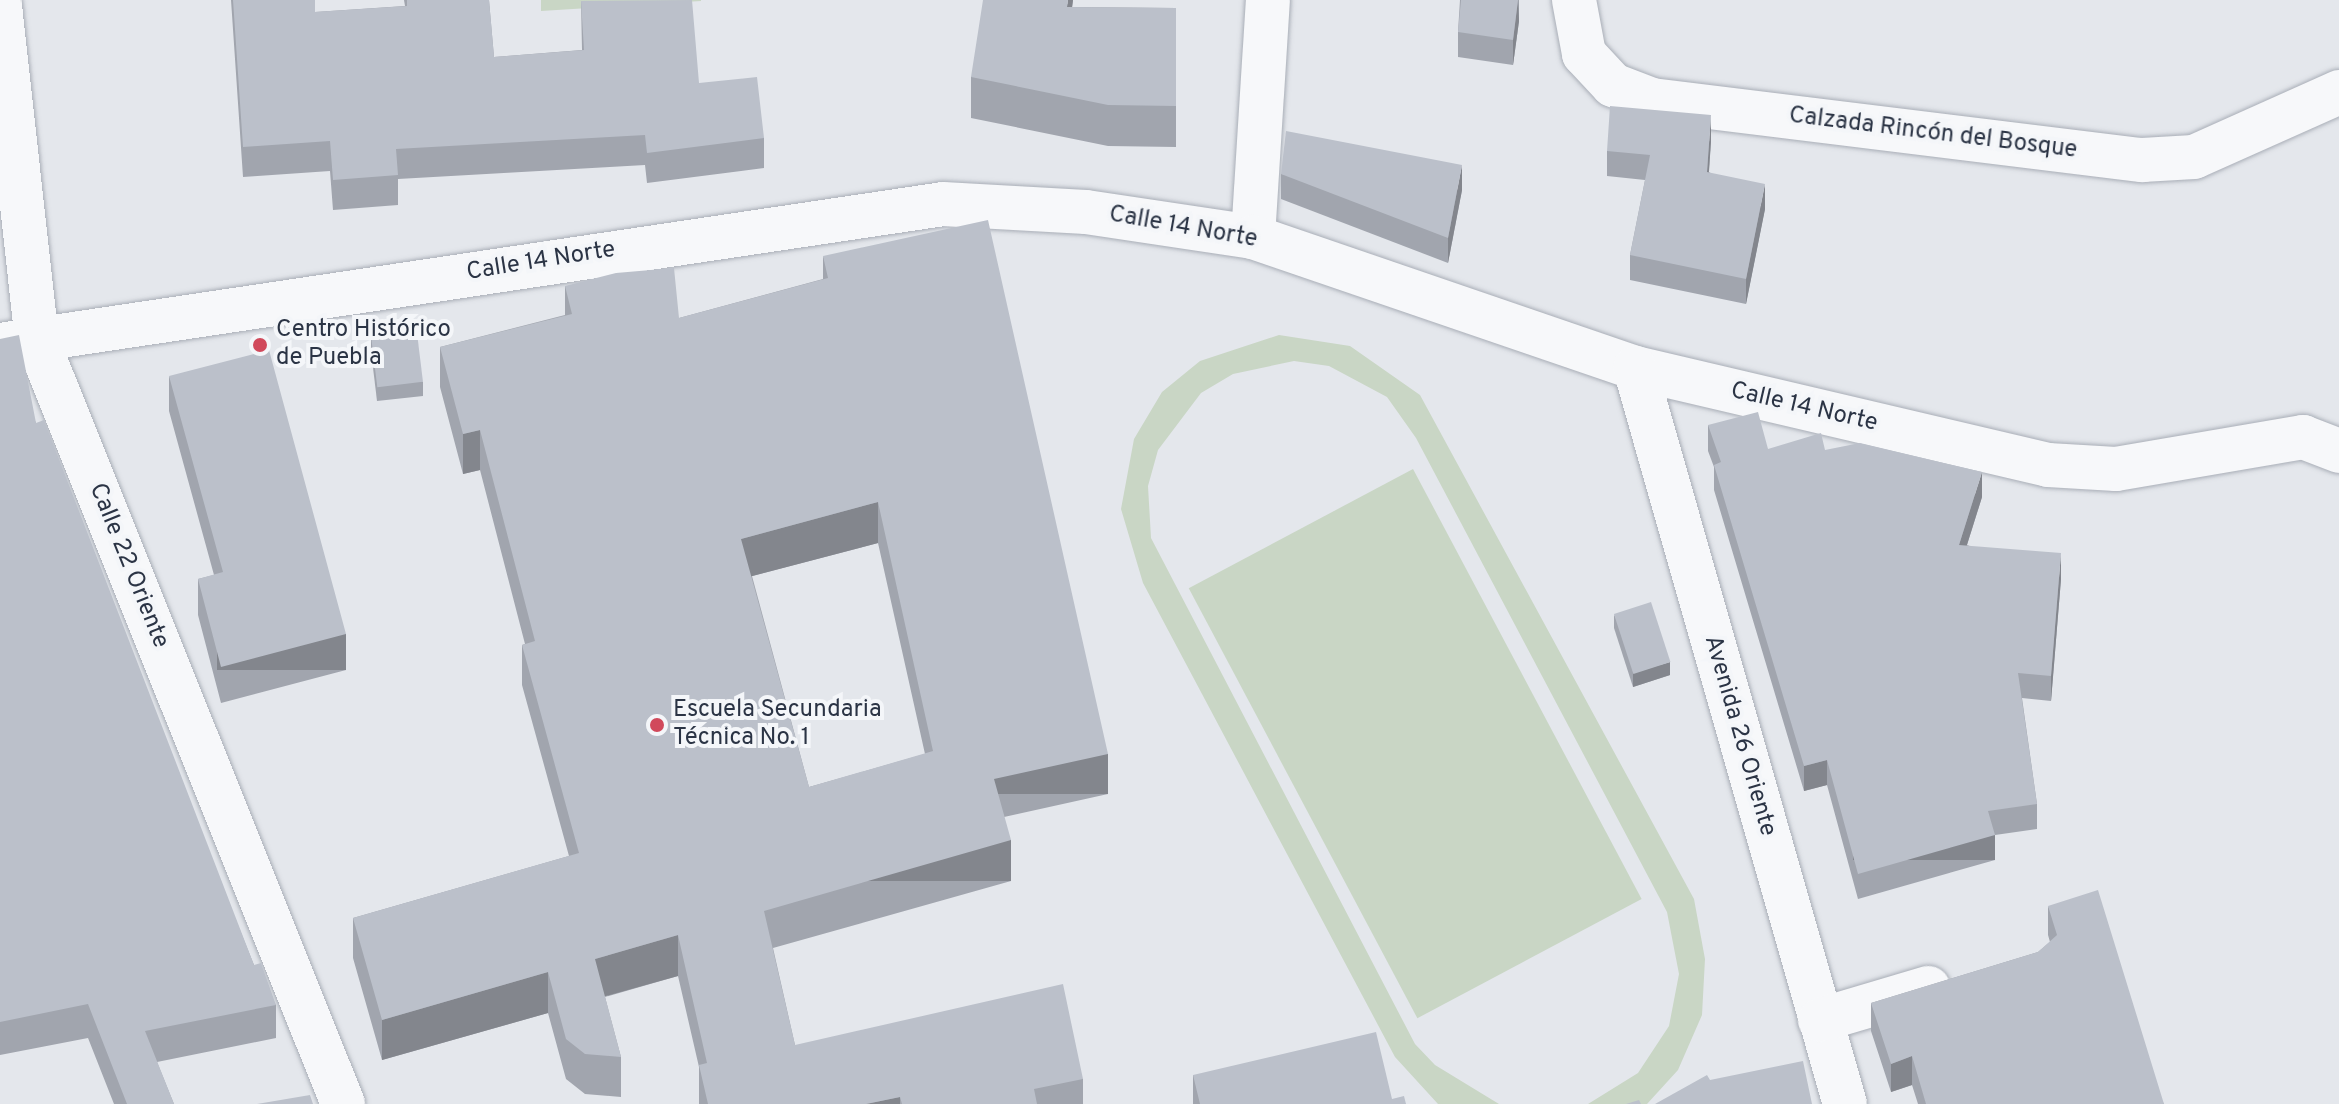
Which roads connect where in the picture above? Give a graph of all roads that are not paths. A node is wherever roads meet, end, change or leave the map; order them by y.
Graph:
1 (1268, 0) edge
2 (1574, 0) edge
3 (0, 6) edge
4 (2339, 92) edge
5 (1253, 237) junction
6 (18, 342) edge
7 (1635, 368) junction
8 (2327, 436) edge
9 (1970, 975) edge
10 (1820, 1020) junction
11 (343, 1104) edge
12 (1845, 1104) edge

1 - 5 street
2 - 4 street, Calzada Rincón del Bosque
3 - 6 street, Calle 22 Oriente
5 - 6 street, Calle 14 Norte
5 - 7 street, Calle 14 Norte
6 - 11 street, Calle 22 Oriente
7 - 8 street, Calle 14 Norte
7 - 10 street, Avenida 26 Oriente
9 - 10 street
10 - 12 street, Avenida 26 Oriente

